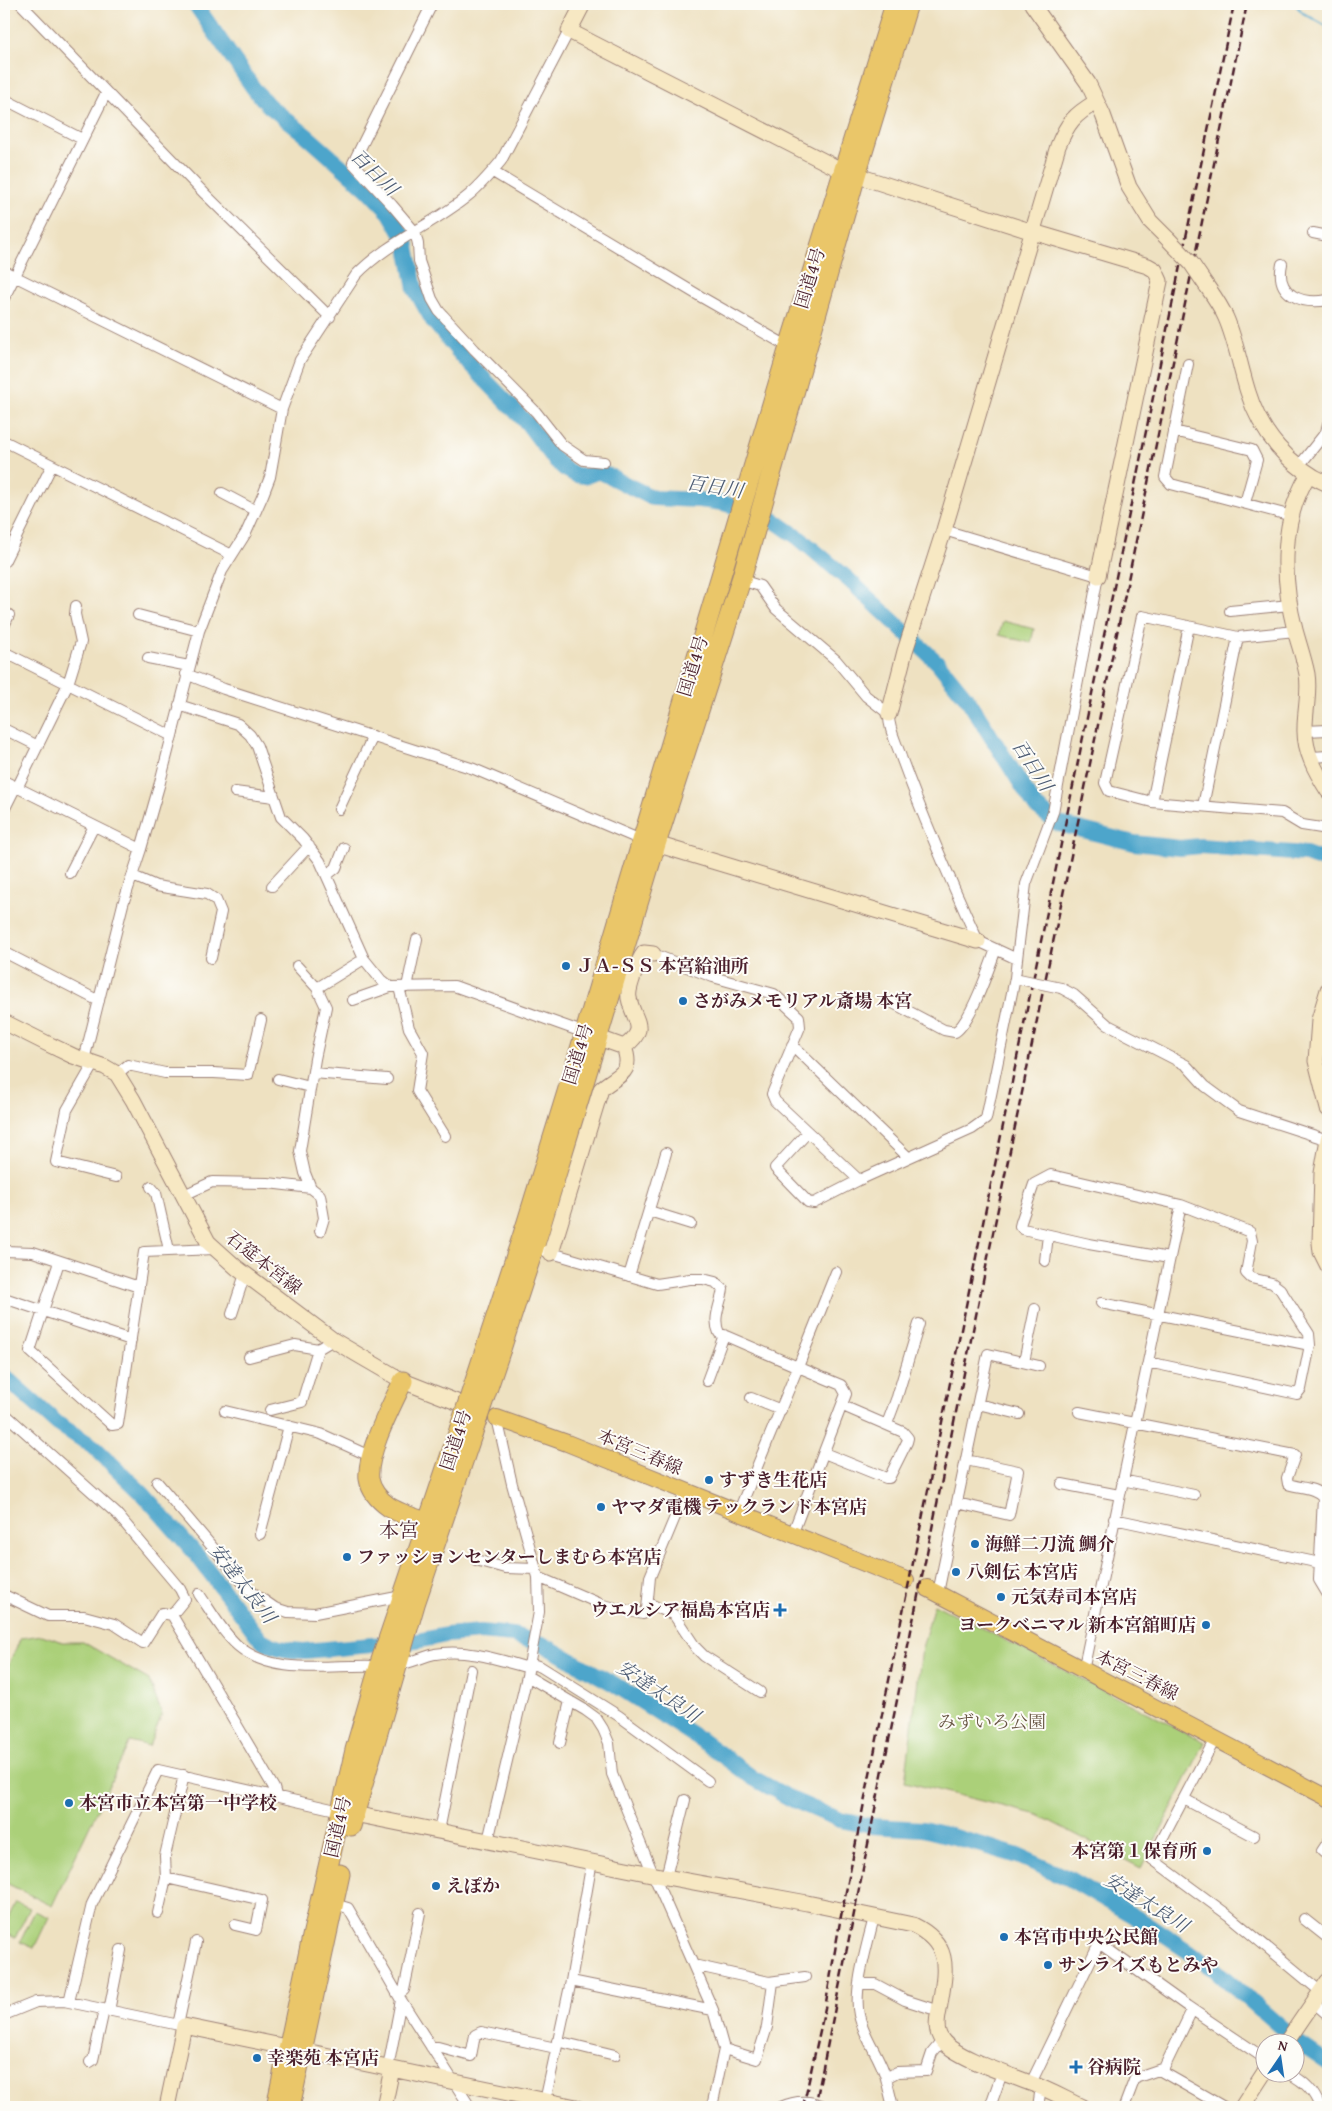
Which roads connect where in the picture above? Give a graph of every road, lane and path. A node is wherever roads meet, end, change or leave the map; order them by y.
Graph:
1 (21, 4) edge
2 (432, 4) edge
3 (583, 4) edge
4 (895, 4) edge
5 (908, 4) edge
6 (1032, 4) edge
7 (569, 31) junction
8 (106, 93) junction
9 (4, 99) edge
10 (1096, 102) junction
11 (82, 140) junction
12 (492, 172) junction
13 (850, 173) junction
14 (1032, 232) junction
15 (413, 233) junction
16 (1313, 233) dead end
17 (1328, 236) edge
18 (1282, 264) dead end
19 (4, 271) edge
20 (14, 276) junction
21 (4, 298) edge
22 (1328, 300) edge
23 (330, 317) junction
24 (789, 346) junction
25 (1188, 364) dead end
26 (282, 409) junction
27 (1328, 426) edge
28 (1174, 431) junction
29 (4, 441) edge
30 (604, 462) dead end
31 (52, 465) junction
32 (1304, 470) junction
33 (1328, 484) edge
34 (222, 493) dead end
35 (1245, 503) junction
36 (256, 511) junction
37 (1292, 516) junction
38 (944, 530) junction
39 (232, 555) junction
40 (4, 562) edge
41 (1098, 576) junction
42 (741, 580) junction
43 (1290, 605) junction
44 (76, 606) dead end
45 (1230, 611) dead end
46 (4, 612) edge
47 (138, 615) dead end
48 (4, 626) edge
49 (1189, 626) junction
50 (199, 631) junction
51 (1295, 631) junction
52 (1238, 637) junction
53 (4, 652) edge
54 (148, 658) dead end
55 (187, 670) junction
56 (68, 684) junction
57 (179, 706) junction
58 (889, 714) junction
59 (4, 729) edge
60 (1328, 730) edge
61 (1305, 731) junction
62 (172, 736) junction
63 (373, 736) junction
64 (38, 746) junction
65 (1328, 756) edge
66 (1310, 757) junction
67 (4, 782) edge
68 (16, 788) junction
69 (1328, 791) edge
70 (235, 792) dead end
71 (274, 797) junction
72 (1152, 802) junction
73 (1203, 806) junction
74 (339, 809) dead end
75 (4, 810) edge
76 (94, 826) junction
77 (1328, 829) edge
78 (649, 842) junction
79 (309, 846) junction
80 (344, 848) dead end
81 (142, 849) junction
82 (70, 873) dead end
83 (327, 875) junction
84 (132, 876) junction
85 (272, 886) dead end
86 (417, 939) dead end
87 (978, 940) junction
88 (996, 949) junction
89 (4, 952) edge
90 (653, 954) joint
91 (212, 958) dead end
92 (364, 959) junction
93 (1017, 959) junction
94 (297, 966) dead end
95 (1017, 979) junction
96 (399, 987) junction
97 (316, 988) junction
98 (1328, 990) edge
99 (353, 1000) dead end
100 (99, 1001) junction
101 (891, 1002) dead end
102 (261, 1020) dead end
103 (4, 1022) edge
104 (591, 1036) junction
105 (792, 1045) junction
106 (624, 1047) junction
107 (89, 1061) junction
108 (313, 1073) junction
109 (117, 1074) junction
110 (278, 1079) dead end
111 (387, 1079) dead end
112 (310, 1087) junction
113 (1328, 1109) edge
114 (808, 1132) junction
115 (445, 1136) dead end
116 (1328, 1140) edge
117 (666, 1153) dead end
118 (908, 1157) junction
119 (116, 1176) dead end
120 (859, 1180) junction
121 (151, 1187) dead end
122 (311, 1188) junction
123 (184, 1195) junction
124 (1181, 1205) junction
125 (1325, 1208) edge
126 (649, 1211) junction
127 (691, 1224) dead end
128 (320, 1231) dead end
129 (1048, 1235) junction
130 (214, 1249) junction
131 (168, 1250) junction
132 (543, 1250) junction
133 (4, 1251) edge
134 (1168, 1258) junction
135 (1045, 1261) dead end
136 (59, 1262) junction
137 (1328, 1266) edge
138 (836, 1272) dead end
139 (244, 1274) junction
140 (629, 1276) junction
141 (139, 1287) junction
142 (4, 1298) edge
143 (1101, 1303) dead end
144 (1035, 1309) dead end
145 (44, 1311) junction
146 (232, 1314) dead end
147 (1158, 1315) junction
148 (919, 1324) dead end
149 (724, 1336) junction
150 (131, 1340) junction
151 (333, 1340) junction
152 (1310, 1345) junction
153 (494, 1346) junction
154 (318, 1349) junction
155 (249, 1357) dead end
156 (1024, 1362) junction
157 (1148, 1362) junction
158 (1039, 1366) dead end
159 (798, 1367) junction
160 (707, 1380) dead end
161 (403, 1381) junction
162 (751, 1398) dead end
163 (978, 1404) junction
164 (843, 1406) junction
165 (270, 1410) dead end
166 (781, 1410) junction
167 (225, 1411) dead end
168 (1079, 1412) dead end
169 (4, 1413) edge
170 (1020, 1414) dead end
171 (497, 1418) junction
172 (1136, 1422) junction
173 (887, 1424) junction
174 (289, 1426) junction
175 (824, 1453) junction
176 (372, 1457) junction
177 (966, 1460) junction
178 (1122, 1480) junction
179 (157, 1482) dead end
180 (1062, 1484) dead end
181 (685, 1492) junction
182 (1194, 1494) dead end
183 (1119, 1495) junction
184 (957, 1504) junction
185 (738, 1513) junction
186 (1114, 1519) junction
187 (434, 1524) junction
188 (260, 1534) dead end
189 (792, 1535) junction
190 (476, 1560) dead end
191 (1320, 1563) junction
192 (537, 1573) junction
193 (906, 1580) dead end
194 (932, 1590) joint
195 (199, 1594) dead end
196 (4, 1595) edge
197 (1328, 1595) edge
198 (406, 1601) junction
199 (648, 1603) junction
200 (172, 1615) junction
201 (389, 1663) junction
202 (529, 1667) junction
203 (471, 1670) dead end
204 (1083, 1671) junction
205 (760, 1692) dead end
206 (570, 1701) junction
207 (1215, 1739) junction
208 (560, 1742) dead end
209 (184, 1775) junction
210 (708, 1781) dead end
211 (276, 1795) junction
212 (1328, 1798) edge
213 (1184, 1799) junction
214 (685, 1800) dead end
215 (348, 1813) junction
216 (438, 1831) junction
217 (1254, 1836) dead end
218 (488, 1841) junction
219 (1328, 1842) edge
220 (1328, 1856) edge
221 (592, 1861) junction
222 (660, 1876) junction
223 (166, 1878) junction
224 (334, 1904) junction
225 (158, 1913) dead end
226 (420, 1913) dead end
227 (874, 1917) junction
228 (1304, 1920) dead end
229 (235, 1925) dead end
230 (1328, 1938) edge
231 (196, 1942) dead end
232 (121, 1950) dead end
233 (694, 1967) junction
234 (805, 1977) dead end
235 (571, 1981) junction
236 (773, 1982) junction
237 (859, 1984) junction
238 (399, 1996) junction
239 (1318, 1996) edge
240 (69, 2002) junction
241 (106, 2010) junction
242 (713, 2010) junction
243 (1192, 2010) junction
244 (939, 2011) junction
245 (4, 2015) edge
246 (1328, 2015) edge
247 (181, 2026) junction
248 (1292, 2034) edge
249 (942, 2041) junction
250 (556, 2045) junction
251 (431, 2047) junction
252 (295, 2049) junction
253 (724, 2049) junction
254 (1254, 2051) edge
255 (615, 2055) dead end
256 (90, 2062) dead end
257 (390, 2068) junction
258 (1159, 2070) junction
259 (1002, 2073) junction
260 (886, 2078) junction
261 (455, 2083) junction
262 (1304, 2083) edge
263 (1257, 2084) edge
264 (1036, 2085) junction
265 (544, 2104) edge
266 (167, 2107) edge
267 (276, 2107) edge
268 (290, 2107) edge
269 (384, 2107) edge
270 (470, 2107) edge
271 (576, 2107) edge
272 (712, 2107) edge
273 (780, 2107) edge
274 (826, 2107) edge
275 (893, 2107) edge
276 (990, 2107) edge
277 (1038, 2107) edge
278 (1082, 2107) edge
279 (1124, 2107) edge
280 (1224, 2107) edge
281 (1242, 2107) edge
282 (1320, 2107) edge

1 - 8 street
2 - 15 street
3 - 7 street
4 - 13 highway, 国道4号
5 - 13 highway, 国道4号
6 - 10 street
7 - 12 street
7 - 13 street
8 - 11 street
8 - 23 street
9 - 11 street
10 - 14 street
10 - 32 street, bridge
11 - 20 street
12 - 15 street
12 - 24 street
13 - 14 street
13 - 24 highway, 国道4号
13 - 42 highway, 国道4号
14 - 38 street
14 - 41 street
15 - 23 street
15 - 30 street
16 - 17 street
18 - 22 street
19 - 20 street
20 - 21 street
20 - 26 street
23 - 26 street
24 - 78 highway, 国道4号
25 - 28 street
26 - 36 street
27 - 32 street
28 - 35 street
28 - 35 street
29 - 31 street
31 - 39 street
31 - 40 street
32 - 33 street
32 - 37 street
34 - 36 street
35 - 37 street
36 - 39 street
37 - 43 street
38 - 41 street
38 - 58 street
39 - 50 street
41 - 93 street
42 - 58 street
42 - 78 highway, 国道4号
43 - 45 street
43 - 51 street
44 - 56 street
46 - 48 street
47 - 50 street
49 - 52 street
49 - 72 street
49 - 72 street
50 - 55 street
51 - 52 street
51 - 61 street
52 - 73 street
53 - 56 street
54 - 55 street
55 - 57 street
55 - 63 street
56 - 62 street
56 - 64 street
57 - 62 street
57 - 71 street
58 - 87 street
59 - 64 street
60 - 61 street
61 - 66 street
62 - 81 street
63 - 74 street
63 - 78 street
64 - 68 street
65 - 66 street
66 - 69 street
67 - 68 street
68 - 75 street
68 - 76 street
70 - 71 street
71 - 79 street
72 - 73 street
73 - 77 street
76 - 81 street
76 - 82 street
78 - 87 street
78 - 104 highway, 国道4号
79 - 83 street
79 - 85 street
80 - 83 street
81 - 84 street
83 - 92 street
84 - 91 street
84 - 100 street
86 - 96 street
87 - 88 street
88 - 93 street
88 - 101 street
89 - 100 street
90 - 105 street
90 - 106 street
92 - 96 street
92 - 97 street
93 - 95 street
94 - 97 street
95 - 116 street, bridge
95 - 118 street
96 - 99 street
96 - 104 street
96 - 115 street
97 - 108 street
98 - 113 street
100 - 107 street
102 - 109 street
103 - 107 street
104 - 106 street
104 - 132 highway, 国道4号
104 - 153 highway, 国道4号
105 - 114 street
105 - 118 street
106 - 132 street
107 - 109 street
107 - 119 street
108 - 111 street
108 - 112 street
109 - 123 street, 石筵本宮線
110 - 112 street
112 - 122 street
114 - 120 street
114 - 120 street
116 - 125 street
117 - 126 street
118 - 120 street
121 - 131 street
122 - 123 street
122 - 128 street
123 - 130 street, 石筵本宮線
124 - 129 street
124 - 134 street
124 - 152 street
125 - 137 street
126 - 127 street
126 - 140 street
129 - 134 street
129 - 135 street
130 - 131 street
130 - 139 street, 石筵本宮線
131 - 141 street
132 - 140 street
132 - 153 highway, 国道4号
133 - 136 street
134 - 147 street
136 - 141 street
136 - 145 street
138 - 159 street
139 - 146 street
139 - 151 street, 石筵本宮線
140 - 149 street
141 - 150 street
142 - 145 street
143 - 147 street
144 - 156 street
145 - 150 street
145 - 150 street
147 - 152 street
147 - 157 street
148 - 173 street
149 - 159 street
149 - 160 street
151 - 154 street
151 - 161 street, 石筵本宮線
152 - 157 street
153 - 187 highway, 国道4号, bridge
154 - 155 street
154 - 165 street
156 - 158 street
156 - 163 street
157 - 172 street
159 - 164 street
159 - 166 street
161 - 171 street, 石筵本宮線
161 - 176 highway
162 - 166 street
163 - 170 street
163 - 177 street
164 - 173 street
164 - 175 street
166 - 185 street
167 - 174 street
168 - 172 street
169 - 200 street
171 - 181 main road, 本宮三春線
171 - 192 street
172 - 178 street
172 - 191 street
173 - 175 street
174 - 176 street
174 - 188 street
175 - 189 street
176 - 187 highway
177 - 184 street
177 - 184 street
178 - 182 street
178 - 183 street
179 - 198 street
180 - 183 street
181 - 185 main road, 本宮三春線
181 - 199 street
183 - 186 street
184 - 194 street
185 - 189 main road, 本宮三春線
186 - 191 street
186 - 204 street
187 - 198 highway, 国道4号
189 - 193 main road, 本宮三春線
190 - 192 street
191 - 197 street
192 - 199 street
192 - 202 street
194 - 204 main road, 本宮三春線
195 - 201 street
196 - 200 street
198 - 201 highway, 国道4号
199 - 205 street
200 - 211 street
201 - 202 street
201 - 215 highway, 国道4号
202 - 206 street
202 - 210 street
202 - 218 street
203 - 216 street
204 - 207 main road, 本宮三春線
206 - 208 street
206 - 222 street
207 - 212 main road, 本宮三春線
207 - 213 street
209 - 211 street
209 - 223 street
209 - 240 street
211 - 215 street
213 - 217 street
213 - 239 street
214 - 222 street
215 - 216 street
215 - 224 highway, 国道4号
215 - 252 highway, 国道4号
216 - 218 street
218 - 221 street
219 - 220 street
221 - 222 street
221 - 235 street
222 - 227 street
222 - 233 street
223 - 225 street
223 - 229 street
224 - 238 street
224 - 252 highway, 国道4号
226 - 238 street
227 - 237 street
227 - 244 street
228 - 230 street
231 - 247 street
232 - 241 street
233 - 236 street
233 - 242 street
234 - 236 street
235 - 242 street
235 - 250 street
236 - 253 street
237 - 244 street
237 - 260 street
238 - 251 street
238 - 257 street
239 - 246 street
239 - 248 street
240 - 241 street
240 - 245 street
241 - 247 street
241 - 256 street
242 - 253 street
243 - 254 street
243 - 258 street
243 - 264 street
244 - 249 street
247 - 252 street
247 - 266 street
249 - 259 street
249 - 260 street
250 - 251 street
250 - 255 street
250 - 265 street
251 - 261 street
252 - 257 street
252 - 267 highway, 国道4号
252 - 268 highway, 国道4号
253 - 272 street
257 - 261 street
257 - 269 street
258 - 279 street
258 - 280 street
259 - 264 street
259 - 276 street
260 - 275 street
261 - 265 street
261 - 270 street
262 - 282 street
263 - 281 street
264 - 277 street
264 - 278 street
265 - 271 street
273 - 274 street

